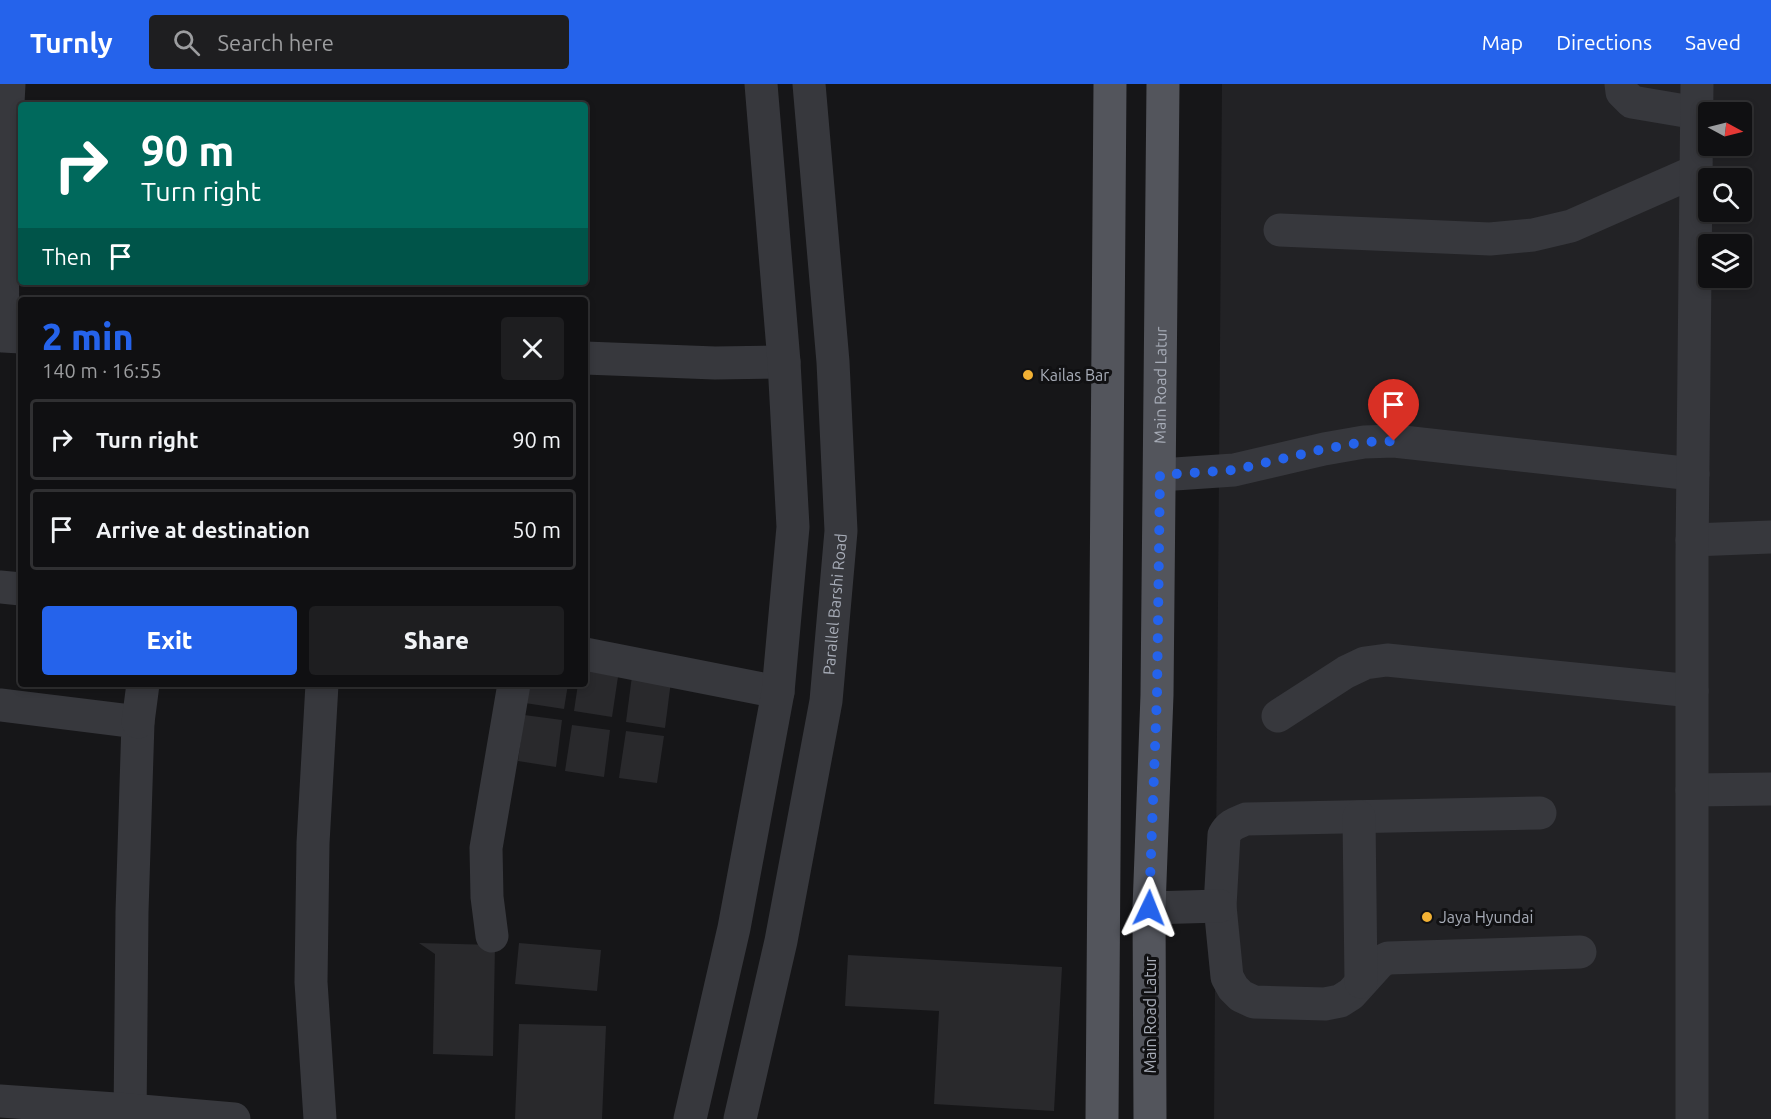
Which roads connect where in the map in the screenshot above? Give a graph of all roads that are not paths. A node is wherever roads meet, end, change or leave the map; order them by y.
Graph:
1 (9, 84) edge
2 (761, 84) edge
3 (809, 84) edge
4 (1110, 84) edge
5 (1163, 84) edge
6 (1621, 84) edge
7 (1697, 98) edge
8 (1696, 171) junction
9 (8, 227) edge
10 (1280, 230) dead end
11 (8, 337) edge
12 (588, 358) edge
13 (784, 362) junction
14 (1693, 474) junction
15 (1160, 475) junction
16 (1771, 537) edge
17 (1692, 540) junction
18 (0, 587) edge
19 (18, 589) edge
20 (588, 655) edge
21 (143, 687) edge
22 (322, 687) edge
23 (513, 687) edge
24 (1692, 691) junction
25 (778, 692) junction
26 (0, 705) edge
27 (1278, 716) dead end
28 (138, 722) junction
29 (1771, 789) edge
30 (1692, 790) junction
31 (1540, 813) dead end
32 (1359, 817) junction
33 (1220, 906) junction
34 (1149, 908) junction
35 (492, 936) dead end
36 (1580, 952) dead end
37 (1361, 982) junction
38 (0, 1101) edge
39 (130, 1114) edge
40 (234, 1119) edge
41 (320, 1119) edge
42 (690, 1119) edge
43 (740, 1119) edge
44 (1102, 1119) edge
45 (1150, 1119) edge
46 (1692, 1119) edge

1 - 9 street
2 - 13 street
3 - 43 street, Parallel Barshi Road
4 - 44 main road
5 - 15 main road, Main Road Latur
6 - 7 street
7 - 8 street
8 - 10 street
8 - 14 street
9 - 11 street
12 - 13 street
13 - 25 street
14 - 15 street
14 - 17 street
15 - 34 main road, Main Road Latur
16 - 17 street
17 - 24 street
18 - 19 street
20 - 25 street
21 - 28 street
22 - 41 street
23 - 35 street
24 - 27 street
24 - 30 street
25 - 42 street
26 - 28 street
28 - 39 street
29 - 30 street
30 - 46 street
31 - 32 street
32 - 33 street
32 - 37 street
33 - 34 street
33 - 37 street
34 - 45 main road, Main Road Latur
36 - 37 street
38 - 39 street
39 - 40 street

